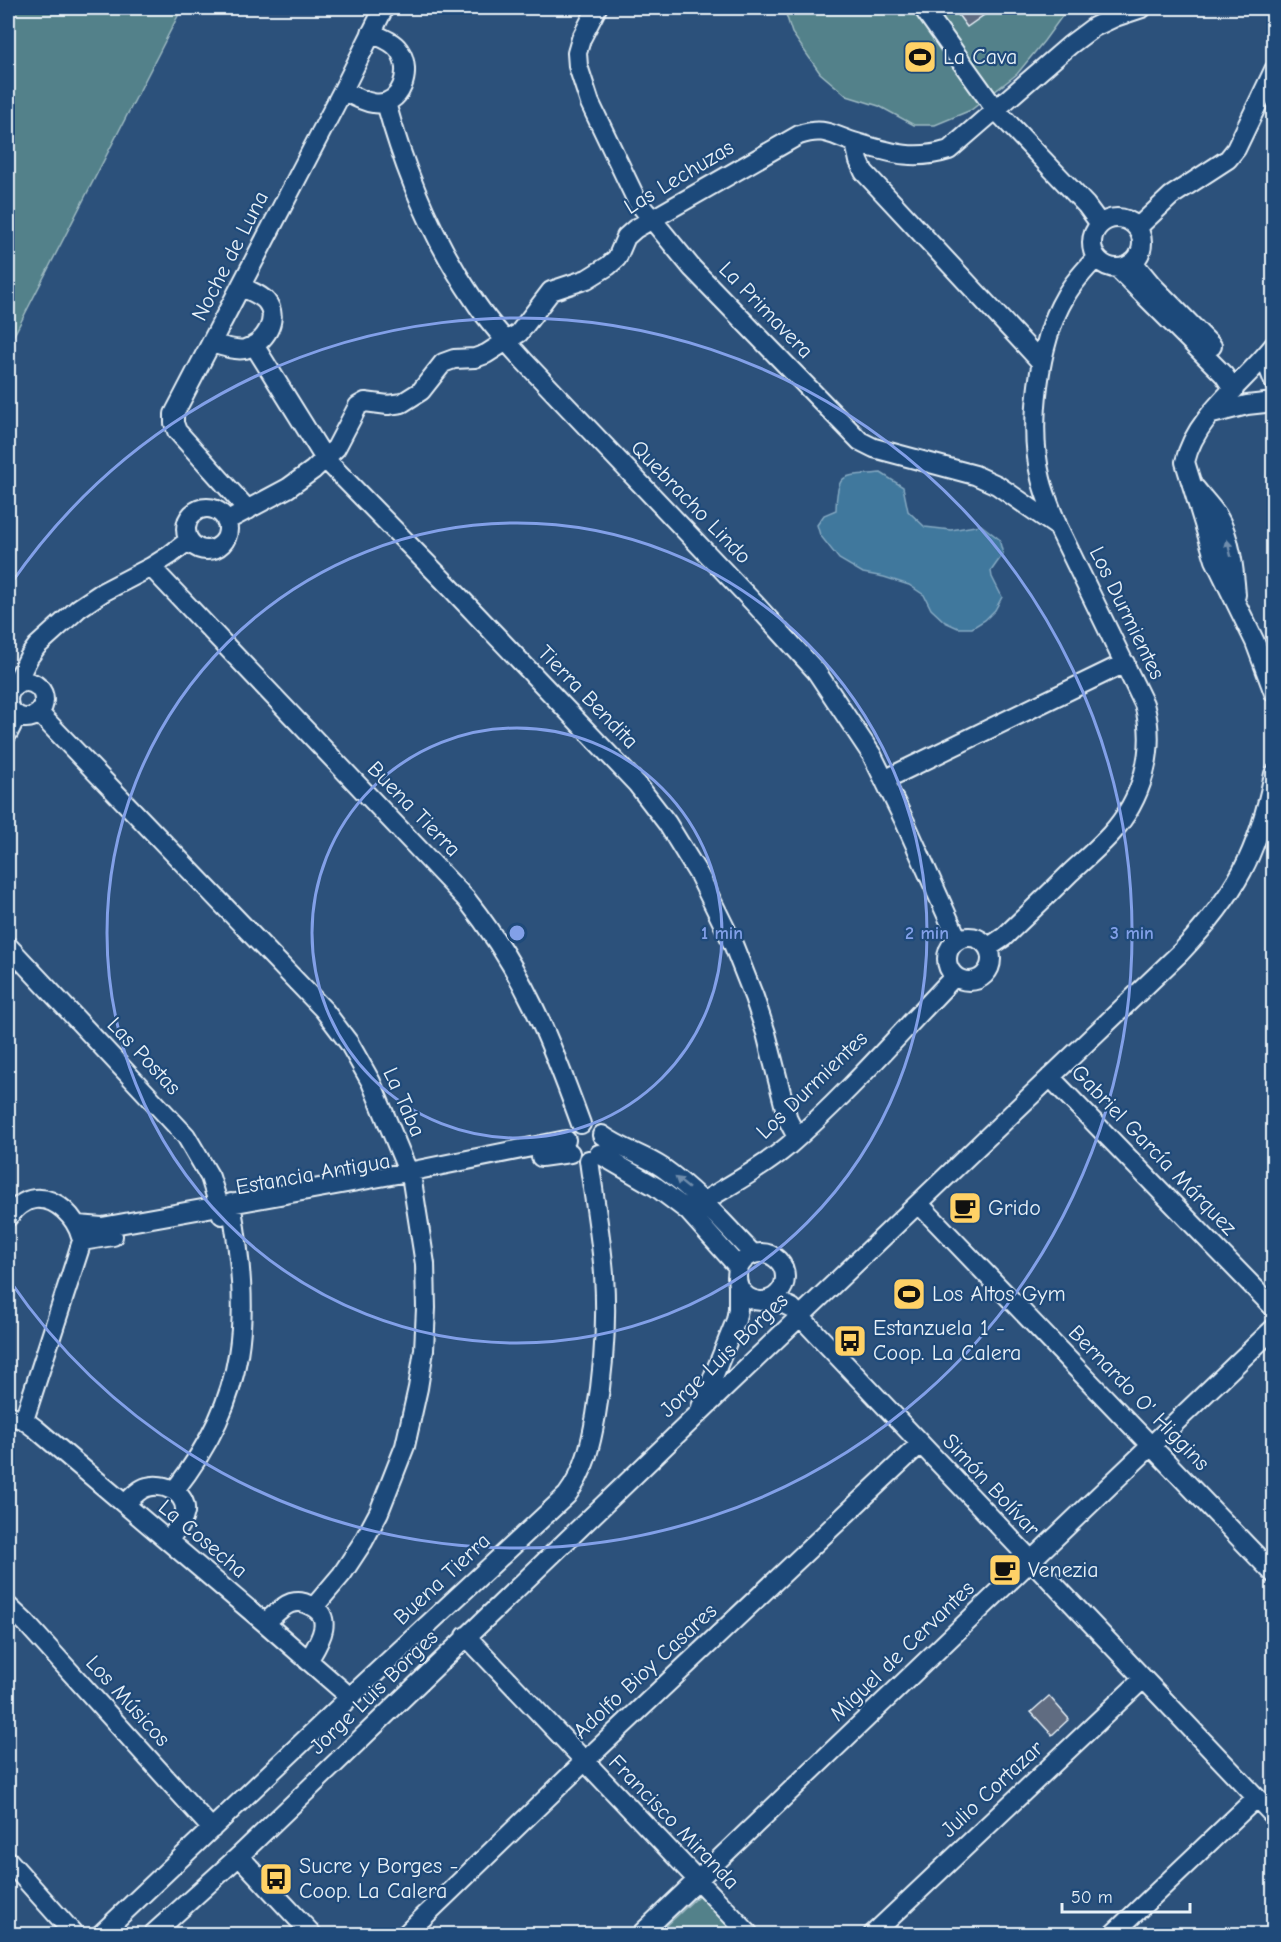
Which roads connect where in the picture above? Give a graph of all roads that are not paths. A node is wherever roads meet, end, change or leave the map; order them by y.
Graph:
1 (384, 8) edge
2 (597, 8) edge
3 (923, 8) edge
4 (1142, 8) edge
5 (371, 33) junction
6 (1274, 70) edge
7 (343, 90) junction
8 (386, 102) junction
9 (995, 109) junction
10 (855, 143) junction
11 (651, 219) junction
12 (1100, 224) junction
13 (1137, 228) junction
14 (1096, 258) junction
15 (1125, 265) junction
16 (241, 286) junction
17 (507, 342) junction
18 (212, 343) junction
19 (254, 345) junction
20 (1272, 347) edge
21 (1041, 362) junction
22 (1274, 382) edge
23 (1240, 384) junction
24 (1274, 402) edge
25 (1211, 415) junction
26 (325, 459) junction
27 (248, 510) junction
28 (226, 521) junction
29 (1058, 526) junction
30 (189, 540) junction
31 (151, 567) junction
32 (29, 657) junction
33 (1125, 663) junction
34 (38, 686) junction
35 (14, 687) junction
36 (1274, 693) edge
37 (39, 713) junction
38 (17, 716) junction
39 (8, 733) edge
40 (1274, 774) edge
41 (884, 780) junction
42 (1271, 797) edge
43 (958, 940) junction
44 (8, 946) edge
45 (989, 947) junction
46 (954, 977) junction
47 (1050, 1077) junction
48 (581, 1124) junction
49 (602, 1135) junction
50 (797, 1137) junction
51 (568, 1147) junction
52 (594, 1157) junction
53 (410, 1176) junction
54 (919, 1204) junction
55 (696, 1206) junction
56 (226, 1209) junction
57 (9, 1211) edge
58 (80, 1233) junction
59 (732, 1244) junction
60 (753, 1254) junction
61 (786, 1272) junction
62 (738, 1276) junction
63 (773, 1299) junction
64 (1274, 1308) edge
65 (798, 1316) junction
66 (1274, 1328) edge
67 (698, 1413) junction
68 (16, 1417) edge
69 (920, 1444) junction
70 (1151, 1444) junction
71 (174, 1491) junction
72 (125, 1504) junction
73 (168, 1541) junction
74 (1030, 1561) junction
75 (1274, 1574) edge
76 (8, 1606) edge
77 (314, 1607) junction
78 (265, 1623) junction
79 (466, 1636) junction
80 (308, 1661) junction
81 (1143, 1679) junction
82 (350, 1697) junction
83 (584, 1762) junction
84 (1256, 1798) junction
85 (1274, 1816) edge
86 (212, 1829) junction
87 (239, 1856) junction
88 (8, 1860) edge
89 (697, 1880) junction
90 (74, 1935) edge
91 (101, 1935) edge
92 (153, 1935) edge
93 (312, 1935) edge
94 (406, 1935) edge
95 (641, 1935) edge
96 (748, 1935) edge
97 (873, 1935) edge
98 (1113, 1935) edge

1 - 5 street, Noche de Luna
2 - 11 street, La Primavera
3 - 9 street
4 - 9 street, Las Lechuzas
5 - 7 street, Noche de Luna
5 - 8 street
6 - 13 street
7 - 8 street
7 - 16 street, Noche de Luna
8 - 17 street, Quebracho Lindo
9 - 10 street, Las Lechuzas
9 - 12 street
10 - 11 street, Las Lechuzas
10 - 21 street
11 - 17 street, Las Lechuzas
11 - 29 street, La Primavera
12 - 13 street
12 - 14 street
13 - 15 street
14 - 15 street
14 - 21 street, Los Durmientes
15 - 23 street
16 - 18 street, Noche de Luna
16 - 19 street
17 - 26 street, Las Lechuzas
17 - 41 street, Quebracho Lindo
18 - 19 street
18 - 27 street, Noche de Luna
19 - 26 street, Tierra Bendita
20 - 22 street
20 - 23 street
21 - 29 street, Los Durmientes
23 - 25 street
24 - 25 street
25 - 36 street
26 - 27 street, Las Lechuzas
26 - 50 street, Tierra Bendita
27 - 28 street, Las Lechuzas
28 - 30 street
28 - 30 street
29 - 33 street, Los Durmientes
30 - 31 street
31 - 32 street
31 - 48 street, Buena Tierra
32 - 34 street
32 - 35 street
33 - 41 street
33 - 45 street, Los Durmientes
34 - 35 street
34 - 37 street
35 - 38 street
37 - 38 street
37 - 53 street, La Taba
38 - 39 street
40 - 42 street, Jorge Luis Borges
41 - 43 street, Quebracho Lindo
42 - 47 street, Jorge Luis Borges
43 - 45 street
43 - 46 street
44 - 56 street, Las Postas
45 - 46 street
46 - 50 street, Los Durmientes
47 - 54 street, Jorge Luis Borges
47 - 64 street, Gabriel García Márquez
48 - 49 street
48 - 51 street
49 - 52 street
55 -> 49 street
50 - 55 street, Los Durmientes
51 - 52 street
51 - 53 street, Estancia Antigua
52 - 55 street
52 - 82 street, Buena Tierra
53 - 56 street, Estancia Antigua
53 - 77 street, La Taba
54 - 65 street, Jorge Luis Borges
54 - 70 street, Bernardo O' Higgins
55 - 59 street
56 - 58 street, Estancia Antigua
56 - 71 street, Las Postas
57 - 58 street
58 - 68 street, La Cosecha
59 - 60 street
59 - 62 street
60 - 61 street
60 - 62 street
61 - 63 street
61 - 65 street
62 - 63 street
62 - 67 street
63 - 65 street, Simón Bolívar
65 - 67 street, Jorge Luis Borges
65 - 69 street, Simón Bolívar
66 - 70 street, Miguel de Cervantes
67 - 79 street, Jorge Luis Borges
68 - 72 street, La Cosecha
69 - 74 street, Simón Bolívar
69 - 83 street, Adolfo Bioy Casares
70 - 74 street, Miguel de Cervantes
70 - 75 street, Bernardo O' Higgins
71 - 72 street
71 - 73 street
72 - 73 street, La Cosecha
73 - 78 street, La Cosecha
74 - 81 street, Simón Bolívar
74 - 89 street, Miguel de Cervantes
76 - 86 street, Los Músicos
77 - 78 street
77 - 80 street
78 - 80 street, La Cosecha
79 - 83 street, Francisco Miranda
79 - 87 street, Jorge Luis Borges
80 - 82 street, La Cosecha
81 - 84 street, Simón Bolívar
81 - 97 street, Julio Cortazar
82 - 86 street, Buena Tierra
83 - 89 street, Francisco Miranda
83 - 94 street, Adolfo Bioy Casares
84 - 85 street, Simón Bolívar
84 - 98 street
86 - 91 street, Buena Tierra
87 - 92 street, Jorge Luis Borges
87 - 93 street
88 - 90 street
89 - 95 street, Miguel de Cervantes
89 - 96 street, Francisco Miranda

